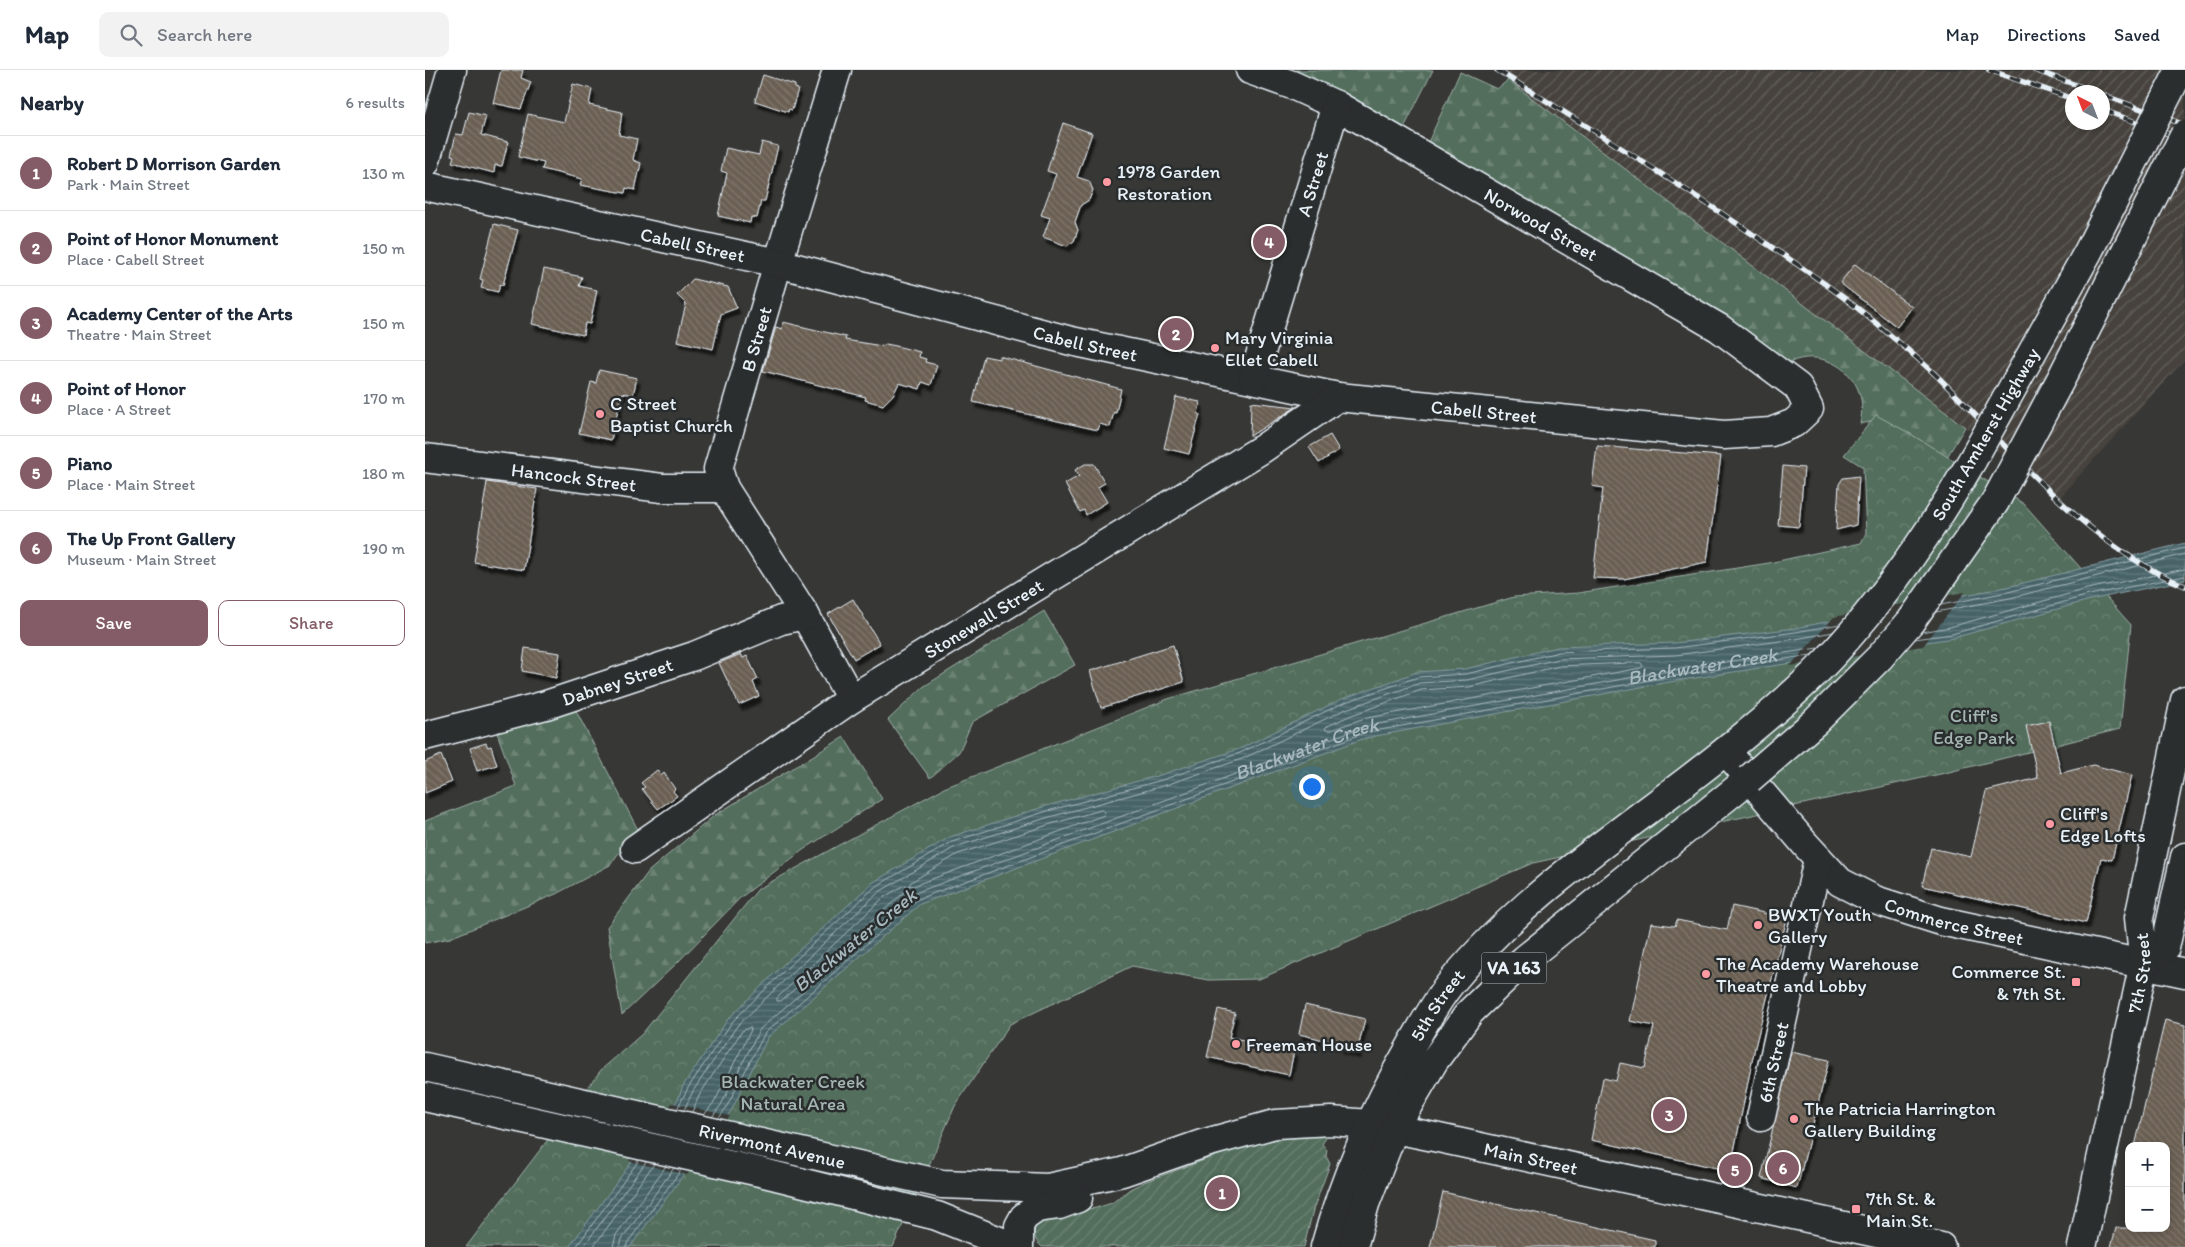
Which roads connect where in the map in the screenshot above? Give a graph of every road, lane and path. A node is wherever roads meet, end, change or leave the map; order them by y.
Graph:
1 (452, 70) edge
2 (837, 70) edge
3 (1250, 70) edge
4 (2180, 70) edge
5 (1336, 105) junction
6 (2185, 134) edge
7 (425, 163) edge
8 (425, 186) edge
9 (778, 263) junction
10 (1253, 379) junction
11 (1337, 397) junction
12 (1809, 409) joint
13 (425, 458) edge
14 (724, 488) junction
15 (805, 615) junction
16 (851, 700) junction
17 (2185, 700) edge
18 (425, 736) edge
19 (1726, 750) junction
20 (1749, 779) junction
21 (635, 849) dead end
22 (2185, 857) edge
23 (1818, 859) junction
24 (2144, 963) junction
25 (2185, 973) edge
26 (425, 1067) edge
27 (425, 1097) edge
28 (1761, 1117) dead end
29 (1382, 1127) junction
30 (1123, 1172) junction
31 (1014, 1247) edge
32 (1019, 1247) edge
33 (1325, 1247) edge
34 (1353, 1247) edge
35 (1941, 1247) edge
36 (2082, 1247) edge

1 - 7 street
2 - 9 street, B Street
3 - 5 street, Norwood Street
4 - 19 street, South Amherst Highway, bridge
5 - 10 street, A Street
5 - 12 street, Norwood Street
6 - 20 street, South Amherst Highway, bridge
8 - 9 street, Cabell Street
9 - 10 street, Cabell Street
9 - 14 street, B Street
10 - 11 street, Cabell Street
11 - 12 street, Cabell Street
11 - 16 street, Stonewall Street
13 - 14 street, Hancock Street
14 - 15 street, B Street
15 - 16 street, B Street
15 - 18 street, Dabney Street
16 - 21 street, Stonewall Street
17 - 24 street, 7th Street
19 - 20 street, Commerce Street
19 - 29 street, 5th Street
20 - 23 street, Commerce Street
20 - 29 street, 5th Street / VA 163
22 - 24 street
23 - 24 street, Commerce Street
23 - 28 street, 6th Street
24 - 25 street, Commerce Street
24 - 36 street, 7th Street
26 - 30 street, Rivermont Avenue
27 - 31 street, Rivermont Avenue
29 - 30 street, Main Street
29 - 33 street, 5th Street
29 - 34 street, 5th Street / VA 163
29 - 35 street, Main Street
30 - 32 street

